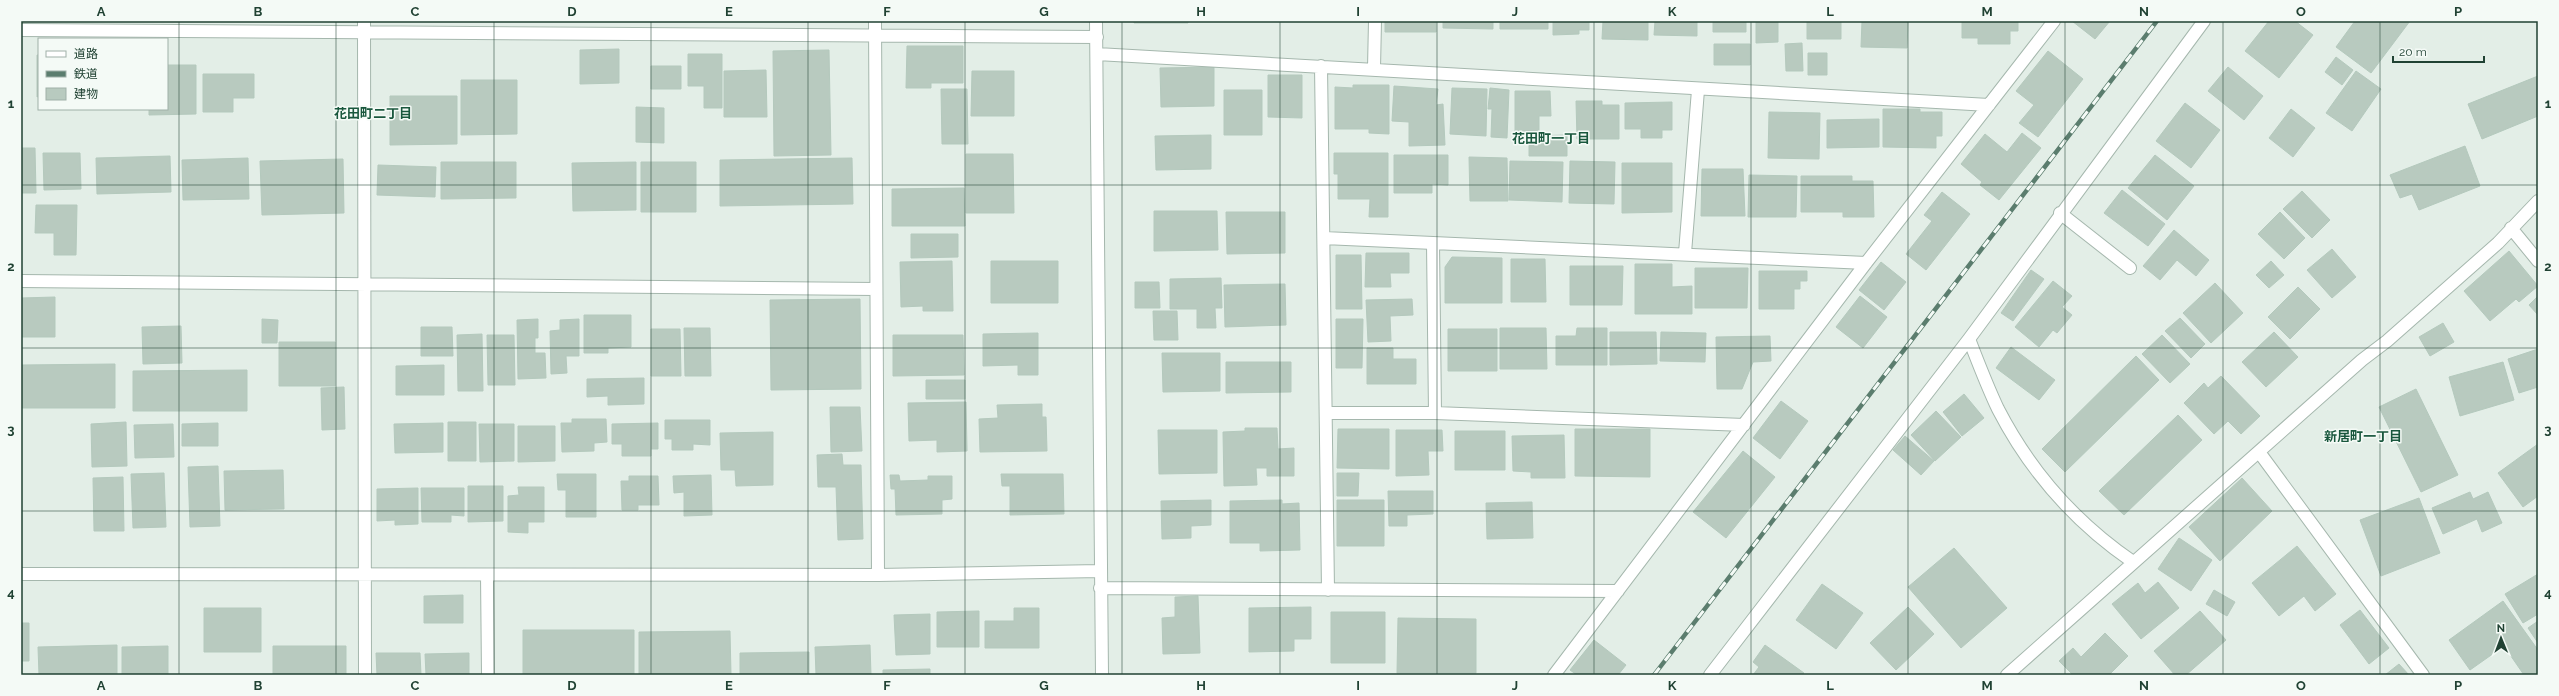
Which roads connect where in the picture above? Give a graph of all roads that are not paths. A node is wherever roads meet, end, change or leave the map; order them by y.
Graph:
1 (875, 21) edge
2 (1096, 21) edge
3 (1375, 21) edge
4 (2054, 21) edge
5 (2204, 21) edge
6 (364, 27) edge
7 (21, 30) edge
8 (875, 34) junction
9 (1097, 37) junction
10 (1097, 54) junction
11 (1321, 66) junction
12 (1374, 68) junction
13 (1698, 90) junction
14 (1989, 105) junction
15 (2538, 201) edge
16 (2060, 213) junction
17 (2511, 228) junction
18 (1324, 238) junction
19 (1433, 244) junction
20 (1685, 253) junction
21 (2538, 261) edge
22 (1866, 263) junction
23 (2130, 268) dead end
24 (21, 281) edge
25 (364, 284) junction
26 (876, 289) junction
27 (1968, 339) junction
28 (1326, 413) junction
29 (1435, 413) junction
30 (1744, 425) junction
31 (2258, 452) junction
32 (2134, 562) junction
33 (1100, 571) junction
34 (365, 573) junction
35 (21, 574) edge
36 (487, 575) junction
37 (878, 575) junction
38 (1100, 588) junction
39 (1328, 590) junction
40 (1618, 591) junction
41 (365, 675) edge
42 (488, 675) edge
43 (1102, 675) edge
44 (1554, 675) edge
45 (1710, 675) edge
46 (2007, 675) edge
47 (2423, 675) edge

1 - 8 street
2 - 9 street
3 - 12 street
4 - 14 street
5 - 16 street
6 - 7 street
6 - 8 street
6 - 25 street
8 - 9 street
8 - 26 street
9 - 10 street
10 - 11 street
10 - 33 street
11 - 12 street
11 - 18 street
12 - 13 street
13 - 14 street
13 - 20 street
14 - 22 street
15 - 17 street
16 - 23 street
16 - 27 street
17 - 21 street
17 - 31 street
18 - 19 street
18 - 28 street
19 - 20 street
19 - 29 street
20 - 22 street
22 - 30 street
24 - 25 street
25 - 26 street
25 - 34 street
26 - 37 street
27 - 32 street
27 - 45 street
28 - 29 street
28 - 39 street
29 - 30 street
30 - 40 street
31 - 32 street
31 - 47 street
32 - 46 street
33 - 37 street
33 - 38 street
34 - 35 street
34 - 36 street
34 - 41 street
36 - 37 street
36 - 42 street
38 - 39 street
38 - 43 street
39 - 40 street
40 - 44 street

